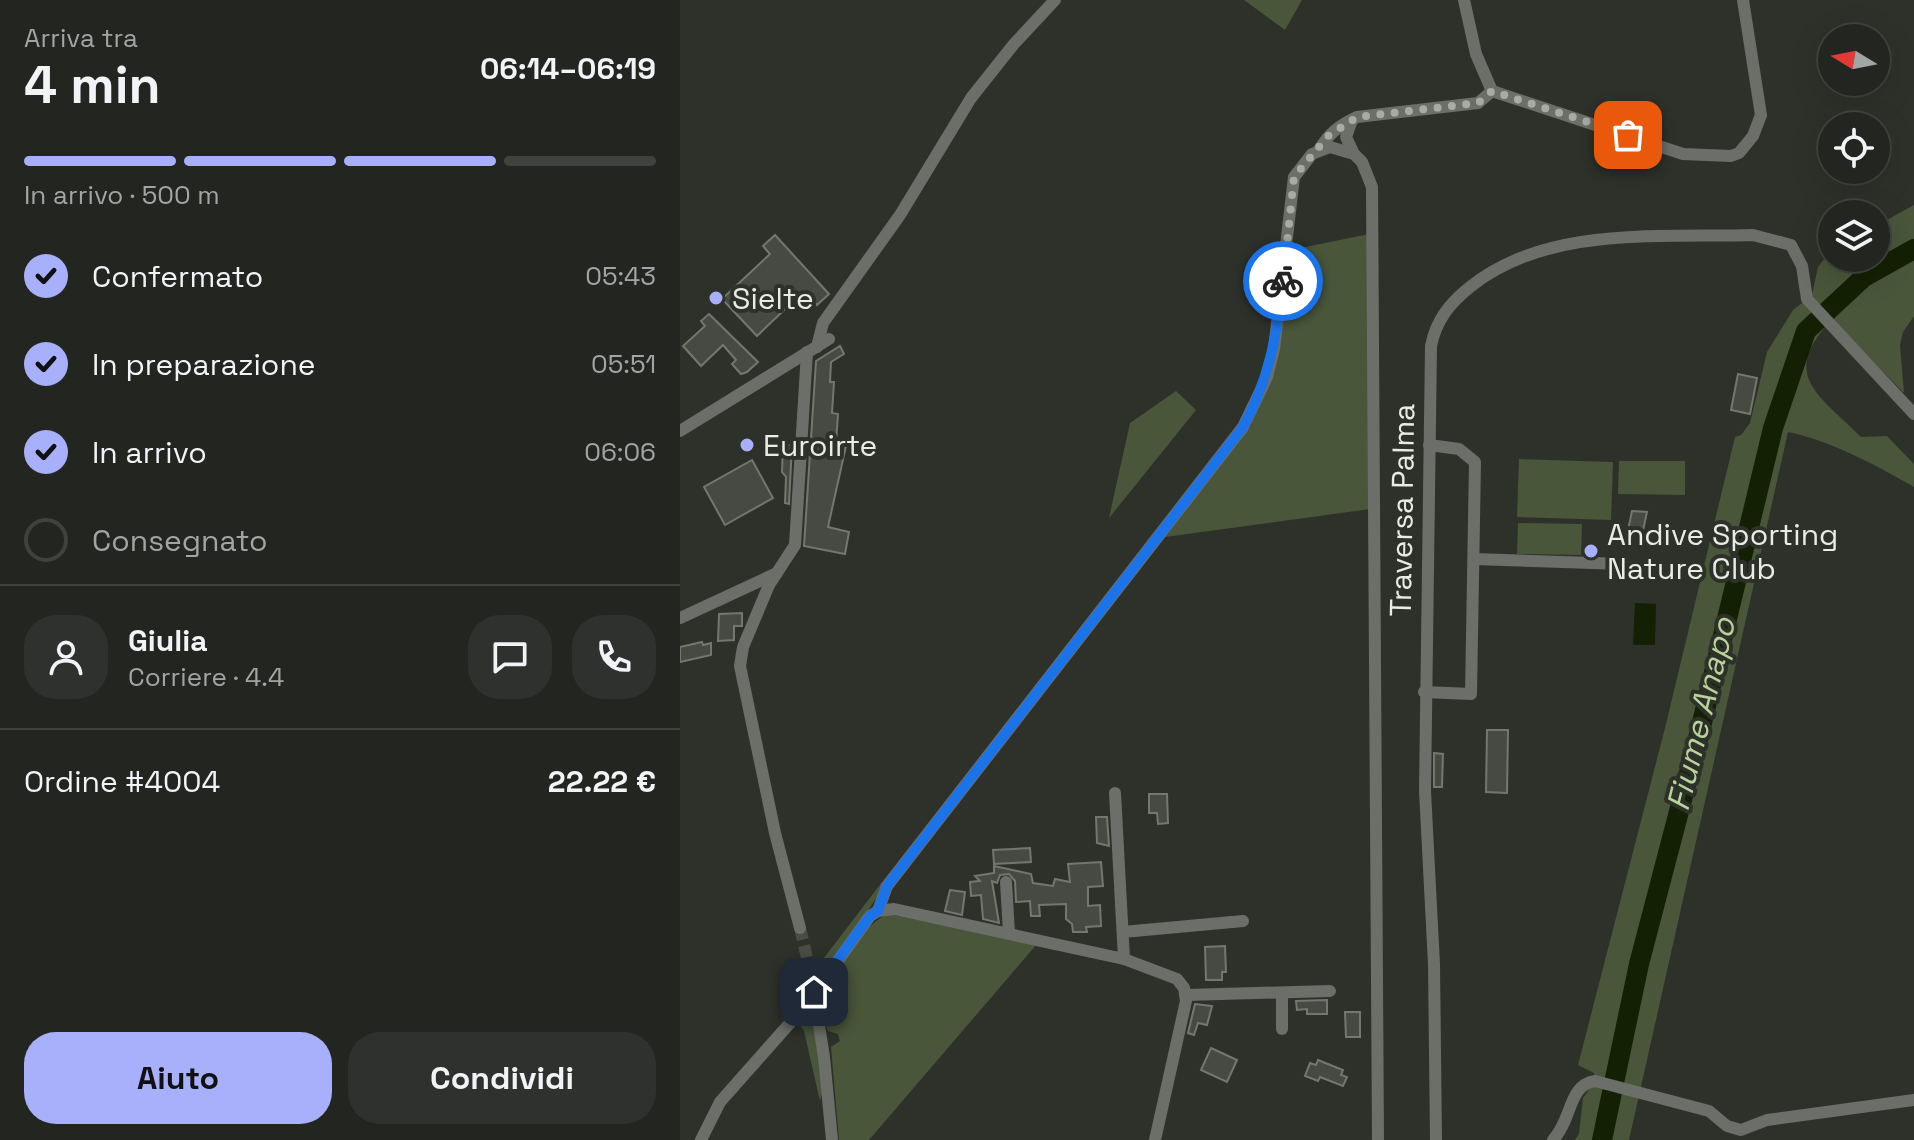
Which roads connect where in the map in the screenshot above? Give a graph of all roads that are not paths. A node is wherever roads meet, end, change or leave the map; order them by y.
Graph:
1 (1055, 0) edge
2 (1464, 0) edge
3 (1743, 0) edge
4 (1492, 91) junction
5 (1352, 120) junction
6 (1319, 150) junction
7 (1354, 154) junction
8 (829, 339) dead end
9 (812, 350) junction
10 (1914, 414) edge
11 (680, 431) edge
12 (1429, 445) junction
13 (1474, 559) junction
14 (1623, 564) dead end
15 (777, 573) junction
16 (680, 618) edge
17 (1424, 692) junction
18 (1115, 793) dead end
19 (1006, 882) dead end
20 (878, 911) junction
21 (1243, 921) dead end
22 (800, 928) tunnel mouth
23 (1123, 932) junction
24 (1009, 933) junction
25 (1124, 959) junction
26 (811, 975) tunnel mouth
27 (1330, 991) dead end
28 (814, 992) junction
29 (1282, 993) junction
30 (1186, 995) junction
31 (1282, 1029) dead end
32 (1914, 1100) edge
33 (701, 1140) edge
34 (832, 1140) edge
35 (1155, 1140) edge
36 (1378, 1140) edge
37 (1436, 1140) edge
38 (1444, 1140) edge
39 (1553, 1140) edge

1 - 9 street
2 - 4 street
3 - 4 street
4 - 5 street
5 - 6 street
5 - 7 street
6 - 7 street
6 - 20 street
7 - 36 street
8 - 9 street
9 - 11 street
9 - 15 street
10 - 12 street, Traversa Palma
12 - 13 street
12 - 17 street, Traversa Palma
13 - 14 street
13 - 17 street
15 - 16 street
15 - 22 street
17 - 37 street, Traversa Palma
18 - 23 street
19 - 24 street
20 - 24 street
20 - 28 street
21 - 23 street
23 - 25 street
24 - 25 street
25 - 30 street
26 - 28 street
27 - 29 street
28 - 33 street
28 - 34 street
29 - 30 street
29 - 31 street
30 - 35 street
32 - 39 street
37 - 38 street

